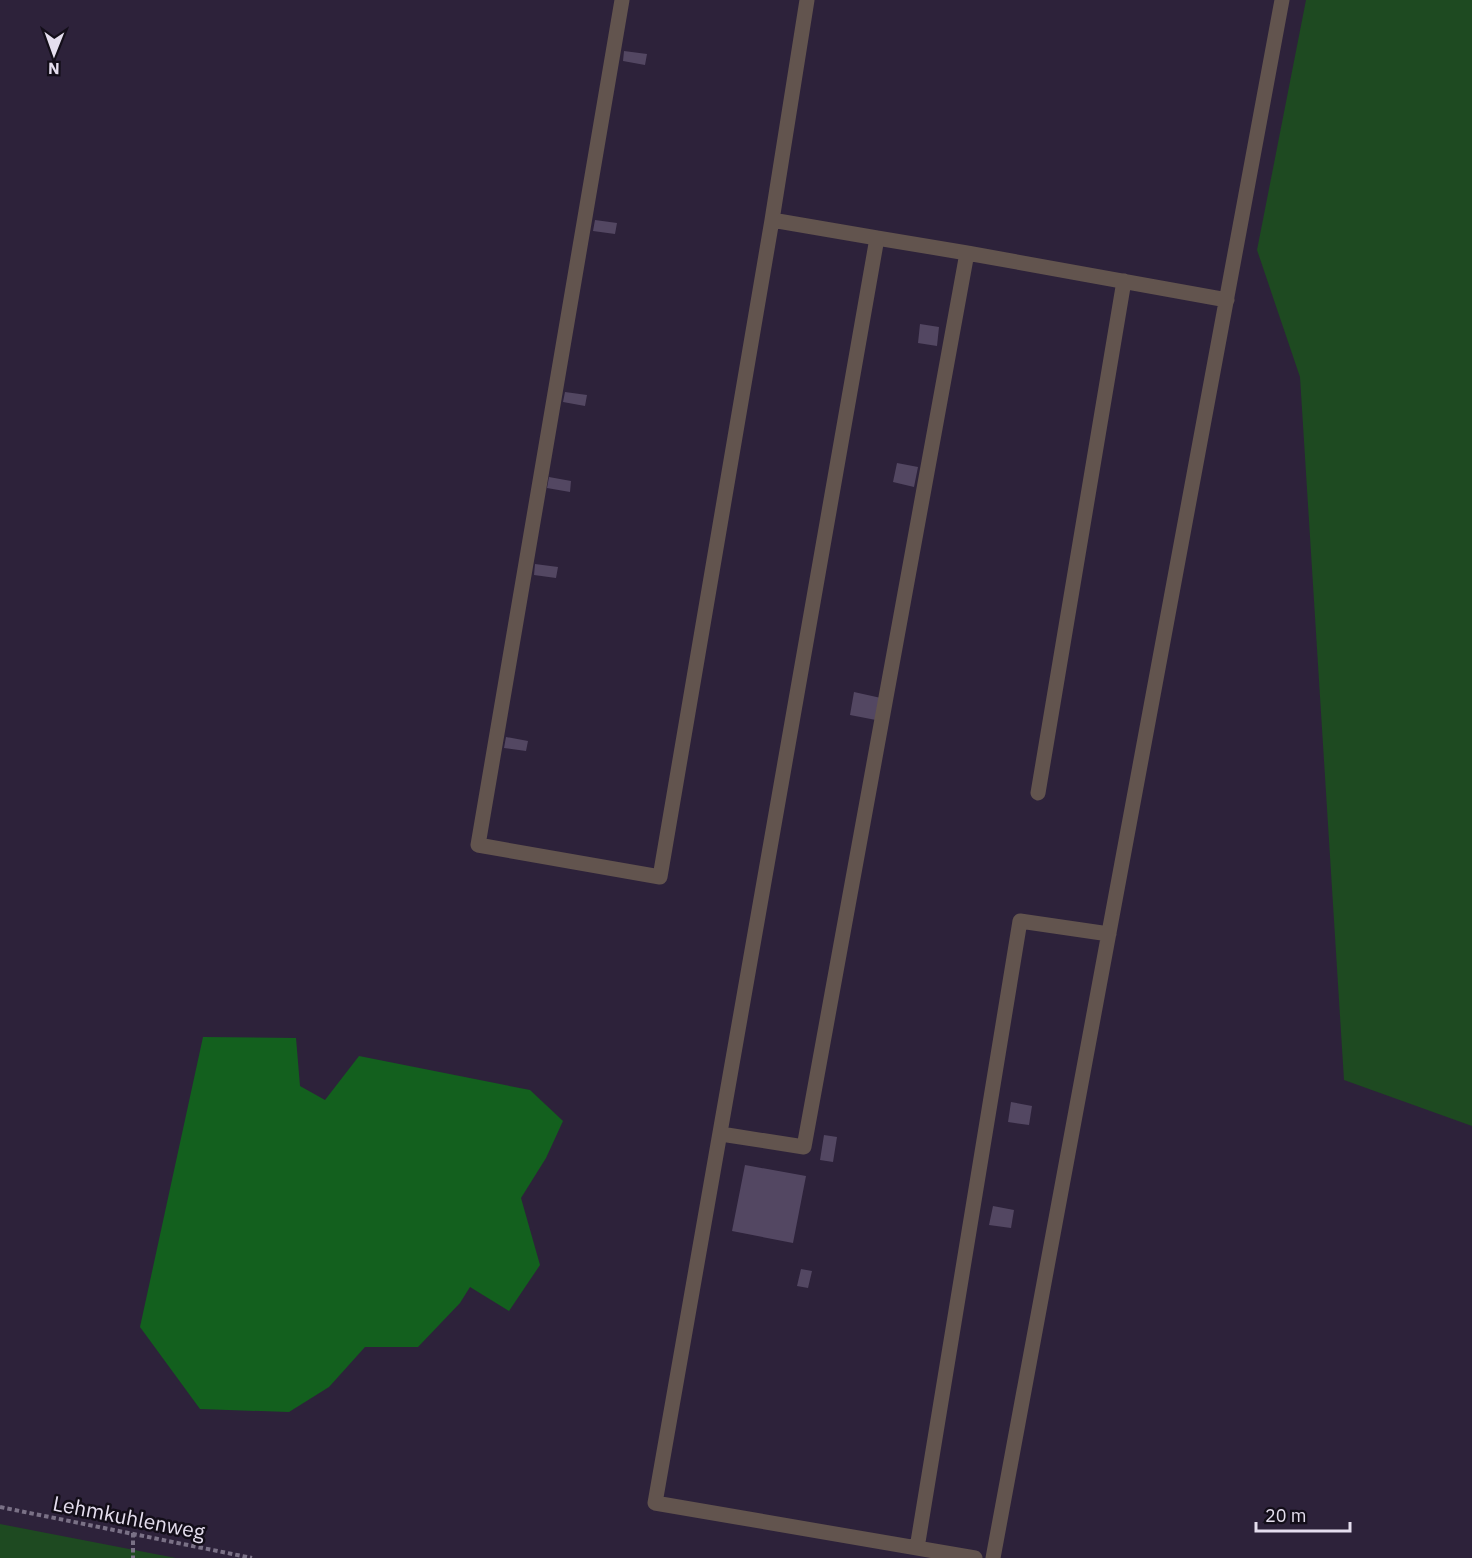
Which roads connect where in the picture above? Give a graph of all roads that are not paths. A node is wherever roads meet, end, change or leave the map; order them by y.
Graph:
1 (622, 0) edge
2 (807, 0) edge
3 (1282, 0) edge
4 (772, 220) junction
5 (877, 238) junction
6 (967, 253) junction
7 (1124, 281) junction
8 (1227, 300) junction
9 (1038, 793) dead end
10 (1109, 934) junction
11 (721, 1134) junction
12 (917, 1548) junction
13 (975, 1558) edge
14 (993, 1558) edge

1 - 4 lane
2 - 4 lane
3 - 8 lane
4 - 5 lane
5 - 6 lane
5 - 11 lane
6 - 7 lane
6 - 11 lane
7 - 8 lane
7 - 9 lane
8 - 10 lane
10 - 12 lane
10 - 14 lane
11 - 12 lane
12 - 13 lane

